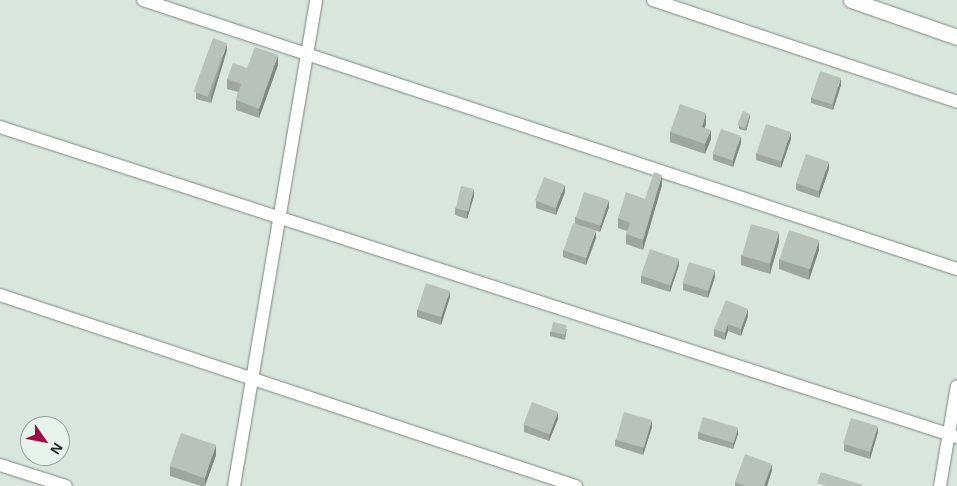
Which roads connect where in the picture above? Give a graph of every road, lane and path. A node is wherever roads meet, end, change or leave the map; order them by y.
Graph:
1 (143, 0) edge
2 (316, 0) edge
3 (653, 0) edge
4 (850, 0) edge
5 (957, 37) edge
6 (307, 55) junction
7 (957, 102) edge
8 (0, 127) edge
9 (280, 218) junction
10 (957, 269) edge
11 (0, 295) edge
12 (253, 380) junction
13 (957, 386) edge
14 (953, 436) edge
15 (0, 465) edge
16 (66, 486) edge
17 (234, 486) edge
18 (576, 486) edge
19 (940, 486) edge

1 - 6 street
2 - 6 street
3 - 7 street
4 - 5 street
6 - 9 street
6 - 10 street
8 - 9 street
9 - 12 street
9 - 14 street
11 - 12 street
12 - 17 street
12 - 18 street
13 - 14 street
14 - 19 street
15 - 16 street

